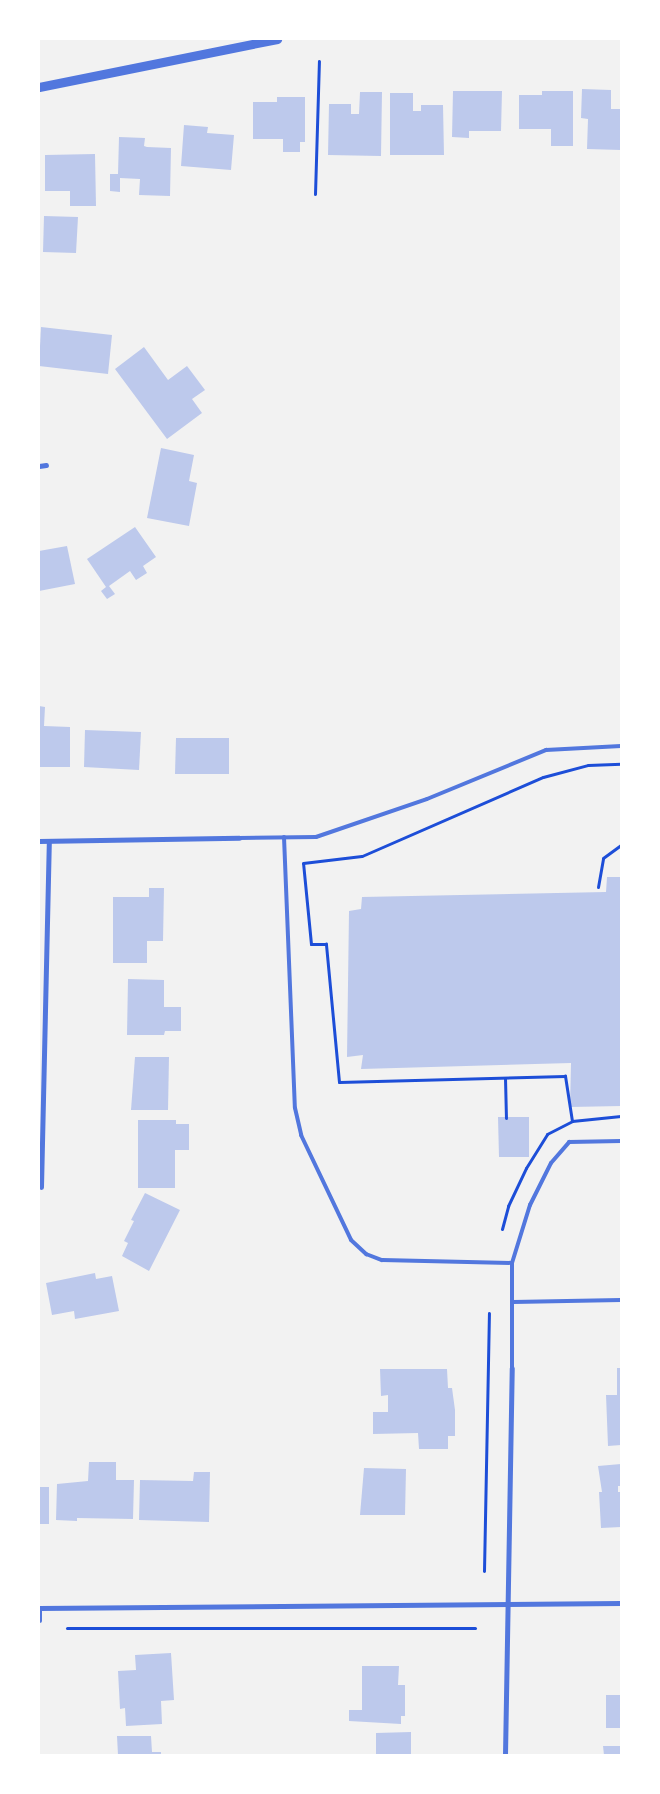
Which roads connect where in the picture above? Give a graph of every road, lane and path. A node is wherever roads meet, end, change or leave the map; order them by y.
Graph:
1 (277, 39) edge
2 (319, 61) dead end
3 (39, 87) edge
4 (314, 194) dead end
5 (46, 465) dead end
6 (39, 466) edge
7 (621, 746) edge
8 (621, 764) edge
9 (284, 837) junction
10 (239, 838) joint
11 (39, 841) edge
12 (48, 841) junction
13 (621, 845) edge
14 (598, 887) dead end
15 (505, 1078) junction
16 (621, 1116) edge
17 (506, 1118) dead end
18 (572, 1121) junction
19 (621, 1141) edge
20 (41, 1187) dead end
21 (502, 1229) dead end
22 (512, 1263) junction
23 (621, 1300) edge
24 (513, 1302) junction
25 (489, 1312) dead end
26 (512, 1368) joint
27 (484, 1571) dead end
28 (621, 1603) edge
29 (508, 1605) junction
30 (39, 1608) edge
31 (39, 1620) edge
32 (67, 1628) dead end
33 (475, 1628) dead end
34 (505, 1755) edge

1 - 3 street
2 - 4 path
5 - 6 street
7 - 9 lane
8 - 15 path
9 - 10 lane
9 - 22 lane
10 - 12 street
11 - 12 street
12 - 20 street
13 - 14 path
15 - 17 path
15 - 18 path
16 - 18 path
18 - 21 path
19 - 22 lane
22 - 24 lane
23 - 24 lane
24 - 26 lane
25 - 27 path
26 - 29 street
28 - 29 street
29 - 30 street
29 - 34 street
30 - 31 street
32 - 33 path

